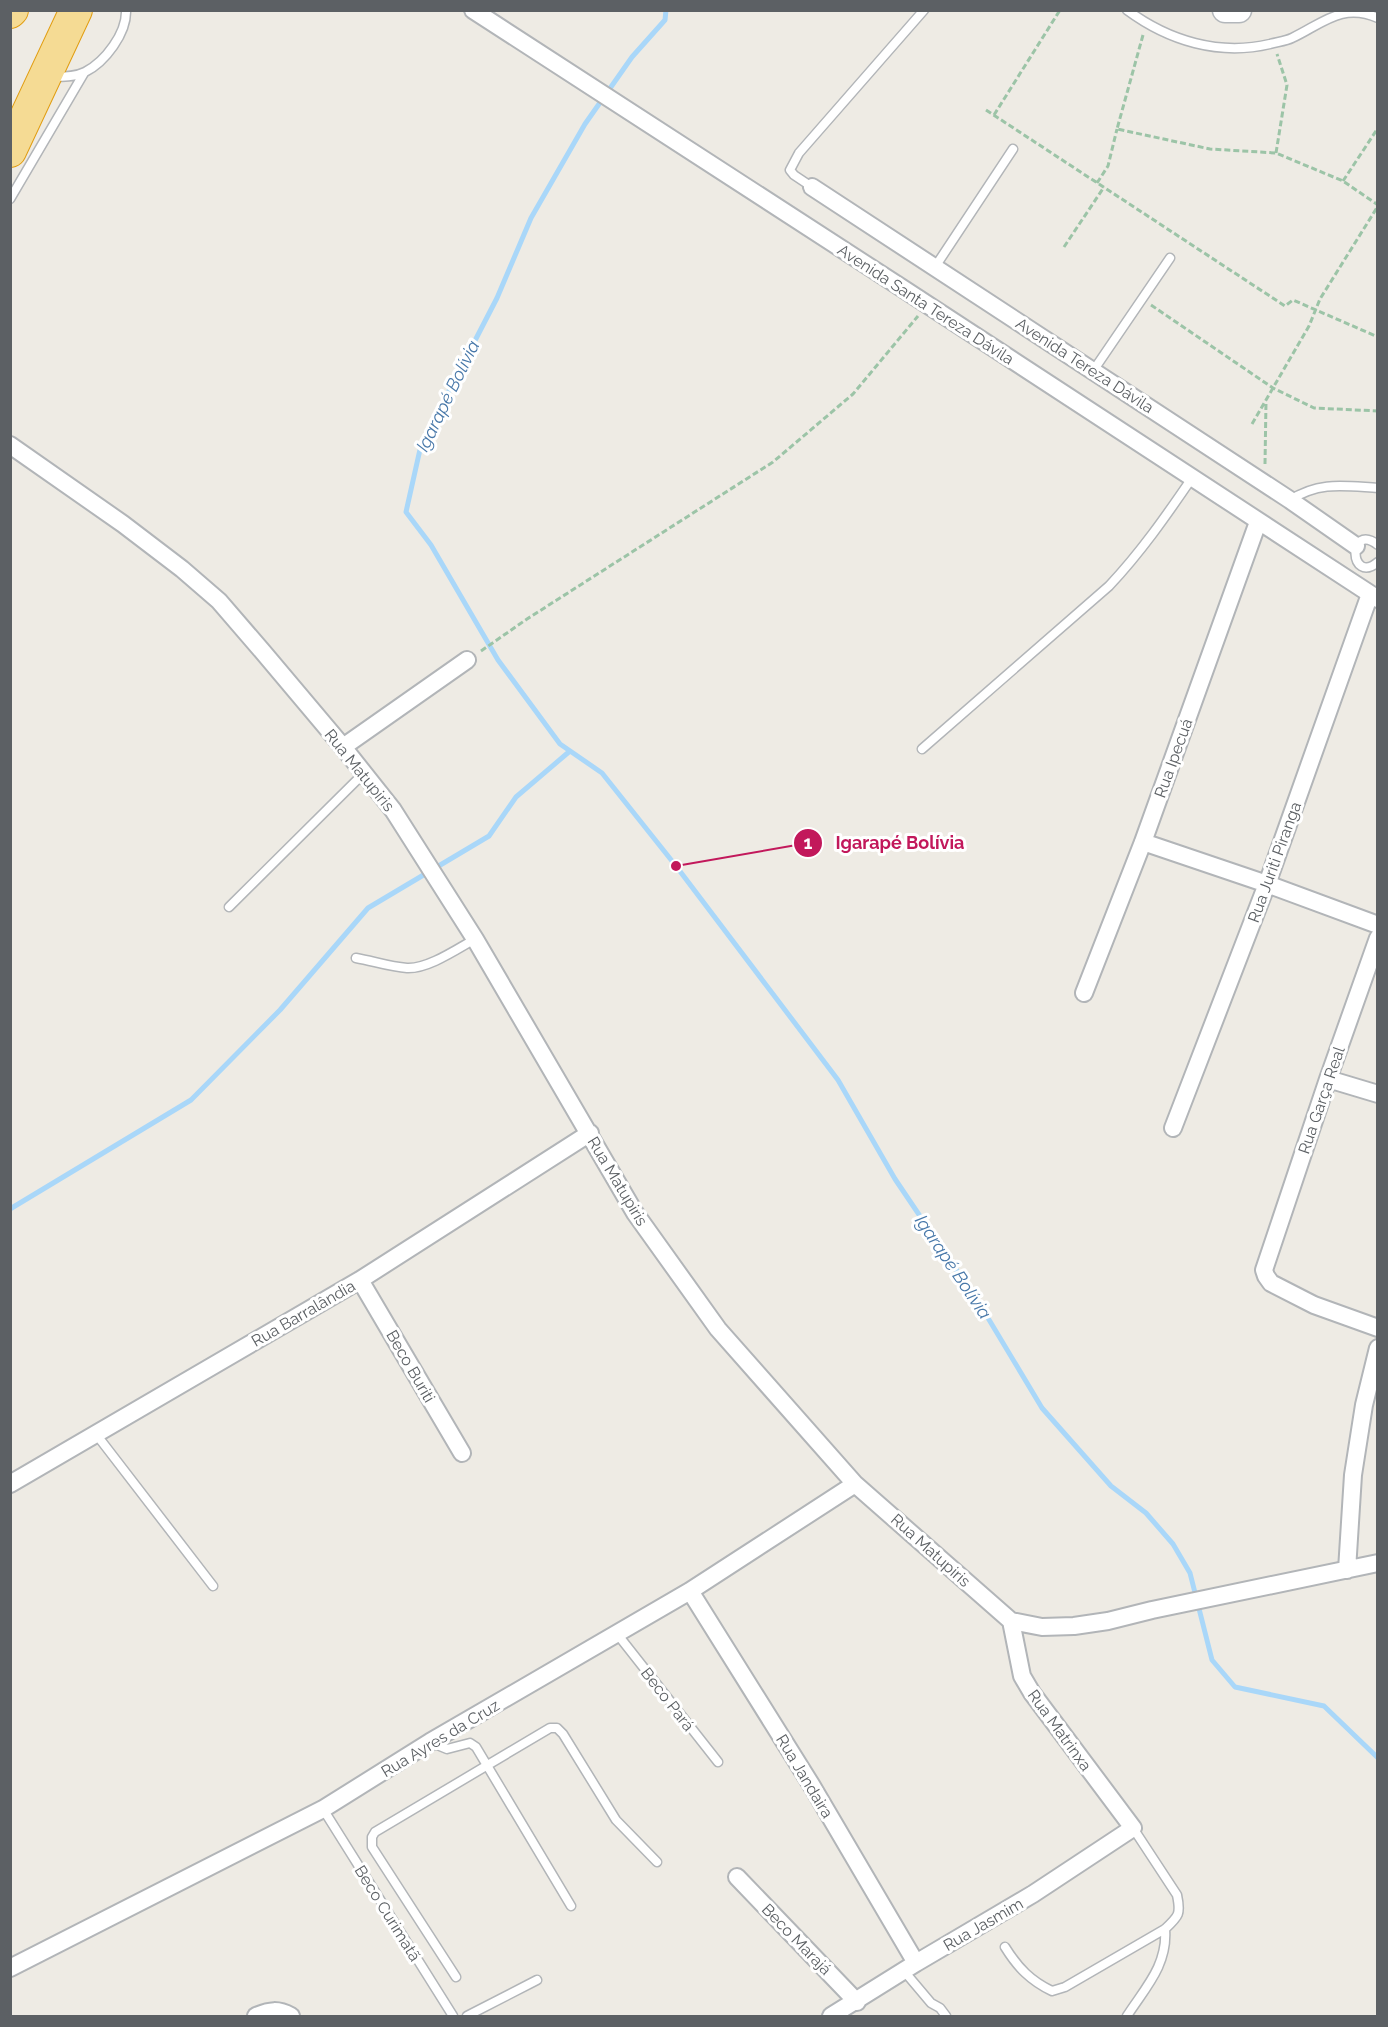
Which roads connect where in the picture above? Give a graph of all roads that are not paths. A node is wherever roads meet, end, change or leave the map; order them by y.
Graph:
1 (76, 10) edge
2 (126, 10) edge
3 (473, 10) edge
4 (924, 10) edge
5 (1127, 10) edge
6 (1225, 10) edge
7 (1239, 10) edge
8 (1377, 18) edge
9 (84, 72) junction
10 (45, 76) junction
11 (1013, 149) dead end
12 (10, 152) edge
13 (812, 186) joint
14 (10, 199) edge
15 (1170, 258) dead end
16 (935, 267) junction
17 (1093, 371) junction
18 (10, 445) edge
19 (1192, 478) junction
20 (1377, 488) edge
21 (1290, 500) junction
22 (1258, 522) junction
23 (1376, 541) edge
24 (1356, 546) junction
25 (1377, 562) edge
26 (1374, 597) edge
27 (467, 660) road end
28 (343, 747) junction
29 (922, 749) dead end
30 (364, 773) junction
31 (1143, 842) junction
32 (1267, 884) junction
33 (229, 907) dead end
34 (1377, 925) edge
35 (1377, 938) edge
36 (475, 939) junction
37 (356, 958) dead end
38 (1084, 993) dead end
39 (1328, 1079) junction
40 (1377, 1094) edge
41 (1173, 1128) dead end
42 (590, 1133) junction
43 (360, 1280) junction
44 (1377, 1328) edge
45 (1377, 1348) edge
46 (96, 1434) junction
47 (462, 1453) dead end
48 (10, 1484) edge
49 (855, 1484) junction
50 (1377, 1563) edge
51 (1347, 1570) junction
52 (213, 1586) dead end
53 (690, 1591) junction
54 (1011, 1621) junction
55 (618, 1635) junction
56 (430, 1742) junction
57 (718, 1762) dead end
58 (487, 1765) junction
59 (323, 1809) junction
60 (1133, 1828) junction
61 (657, 1862) dead end
62 (737, 1877) dead end
63 (571, 1906) dead end
64 (1165, 1929) junction
65 (1005, 1947) dead end
66 (910, 1967) junction
67 (10, 1968) edge
68 (456, 1977) dead end
69 (537, 1980) dead end
70 (856, 2002) junction
71 (473, 2015) edge
72 (256, 2016) edge
73 (291, 2016) edge
74 (453, 2016) edge
75 (834, 2016) edge
76 (946, 2016) edge
77 (1127, 2016) edge

1 - 10 highway
2 - 9 lane
3 - 19 street, Avenida Santa Tereza Dávila
4 - 13 lane
5 - 8 lane
6 - 7 street
9 - 10 lane
9 - 14 lane
10 - 12 highway
11 - 16 lane
13 - 16 street, Avenida Tereza Dávila
15 - 17 lane
16 - 17 street, Avenida Tereza Dávila
17 - 21 street, Avenida Tereza Dávila
18 - 28 street, Rua Matupiris
19 - 22 street, Avenida Santa Tereza Dávila
19 - 29 lane
20 - 21 lane
21 - 24 street, Avenida Tereza Dávila
22 - 26 street, Avenida Santa Tereza Dávila
22 - 31 street, Rua Ipecuá
23 - 24 lane
24 - 25 lane
26 - 32 street, Rua Juriti Piranga
27 - 28 street
28 - 30 street, Rua Matupiris
30 - 33 lane
30 - 36 street, Rua Matupiris
31 - 32 street
31 - 38 street, Rua Ipecuá
32 - 34 street
32 - 41 street, Rua Juriti Piranga
35 - 39 street, Rua Garça Real
36 - 37 lane
36 - 42 street, Rua Matupiris
39 - 40 street
39 - 44 street, Rua Garça Real
42 - 43 street, Rua Barralândia
42 - 49 street, Rua Matupiris
43 - 46 street, Rua Barralândia
43 - 47 street, Beco Buriti
45 - 51 street
46 - 48 street, Rua Barralândia
46 - 52 lane
49 - 53 street, Rua Ayres da Cruz
49 - 54 street, Rua Matupiris
50 - 51 street
51 - 54 street
53 - 55 street, Rua Ayres da Cruz
53 - 66 street, Rua Jandaira
54 - 60 street, Rua Matrinxa
55 - 56 street, Rua Ayres da Cruz
55 - 57 lane, Beco Pará
56 - 58 lane
56 - 59 street, Rua Ayres da Cruz
58 - 61 lane
58 - 63 lane
58 - 68 lane
59 - 67 street, Rua Ayres da Cruz
59 - 74 lane, Beco Curimatã
60 - 64 lane
60 - 66 street, Rua Jasmim
62 - 70 street, Beco Marajá
64 - 65 lane
64 - 77 lane
66 - 70 street, Rua Jasmim
66 - 76 lane
69 - 71 lane
70 - 75 street, Rua Jasmim
72 - 73 street

